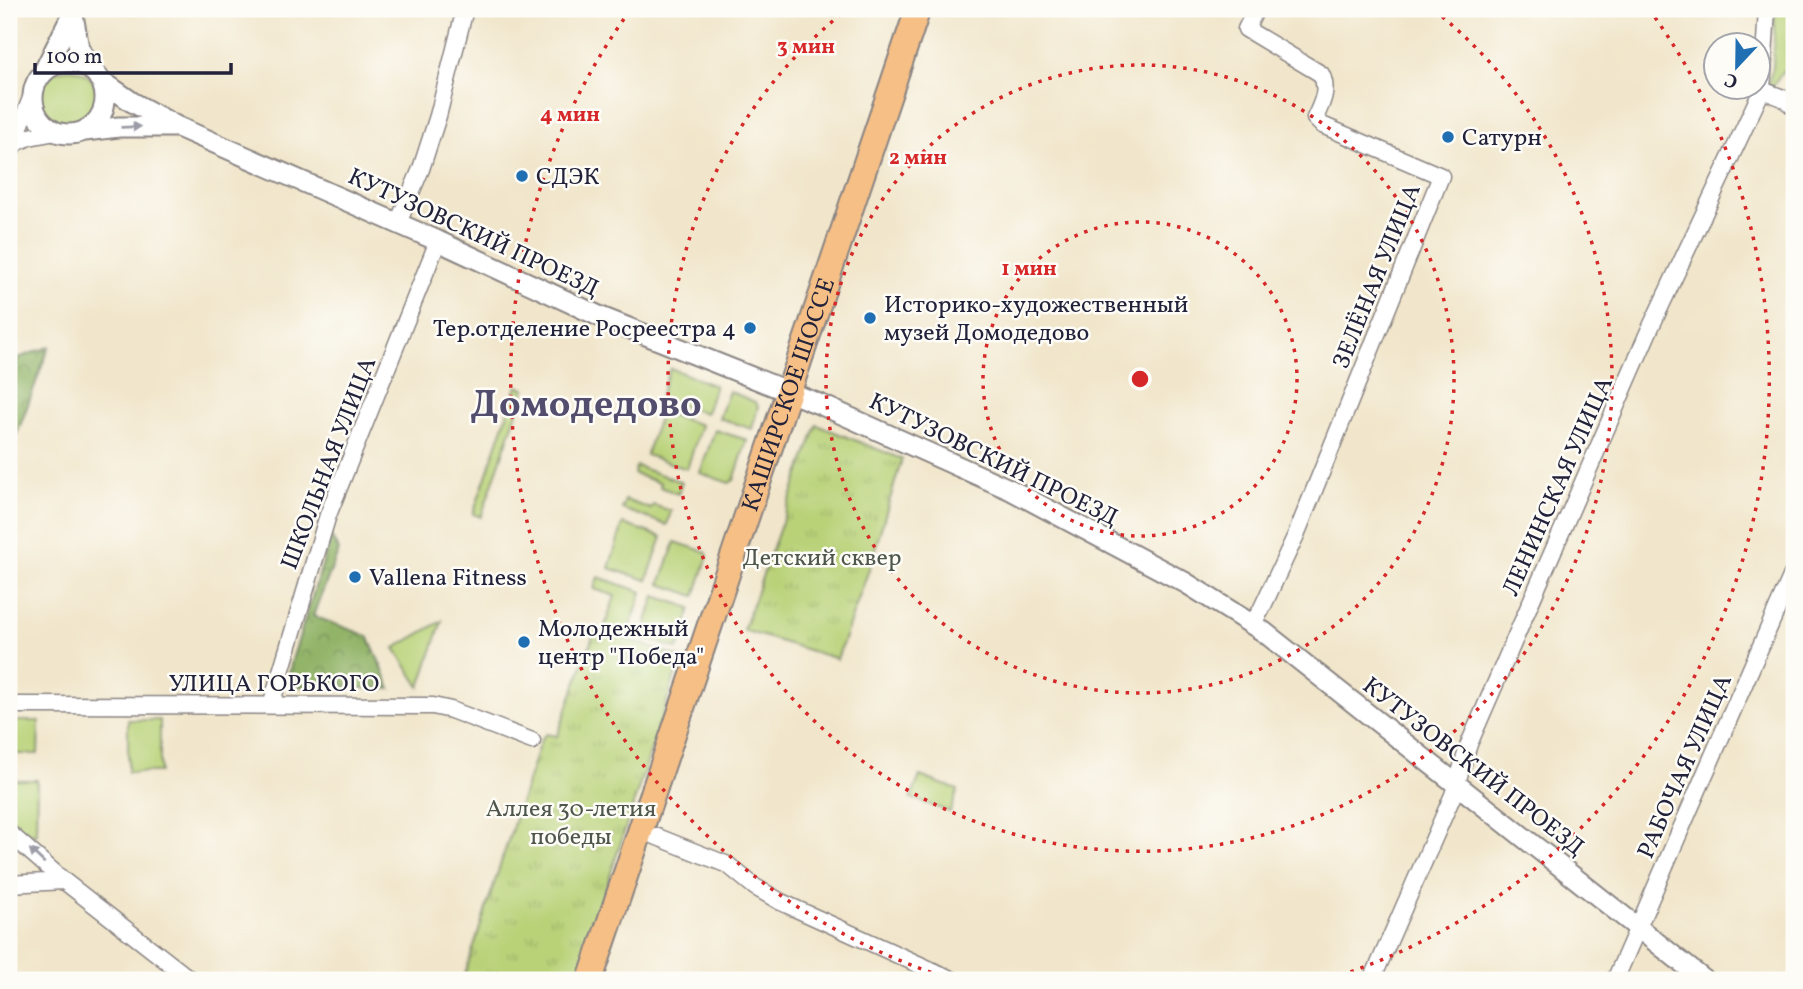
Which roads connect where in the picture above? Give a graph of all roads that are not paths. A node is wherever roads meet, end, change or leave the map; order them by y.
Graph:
1 (465, 9) edge
2 (918, 9) edge
3 (933, 9) edge
4 (1256, 9) edge
5 (1767, 9) edge
6 (74, 12) edge
7 (1766, 32) edge
8 (42, 74) junction
9 (95, 75) junction
10 (33, 93) junction
11 (1772, 94) edge
12 (1756, 102) edge
13 (1794, 107) edge
14 (178, 127) junction
15 (84, 131) junction
16 (56, 132) junction
17 (11, 150) edge
18 (398, 223) junction
19 (438, 241) junction
20 (797, 395) junction
21 (1794, 570) edge
22 (1252, 624) junction
23 (9, 705) edge
24 (271, 705) junction
25 (532, 741) dead end
26 (1456, 783) junction
27 (9, 833) edge
28 (655, 835) junction
29 (64, 881) junction
30 (9, 884) edge
31 (1638, 928) junction
32 (191, 980) edge
33 (590, 980) edge
34 (607, 980) edge
35 (953, 980) edge
36 (1372, 980) edge
37 (1615, 980) edge
38 (1704, 980) edge

1 - 18 street
2 - 20 main road, КАШИРСКОЕ ШОССЕ
3 - 20 main road, КАШИРСКОЕ ШОССЕ
4 - 22 street, ЗЕЛЁНАЯ УЛИЦА
5 - 7 street, ЛЕНИНСКАЯ УЛИЦА
6 - 8 street
6 - 9 street
8 - 9 street
8 - 10 street
9 - 14 street, КУТУЗОВСКИЙ ПРОЕЗД
9 - 15 street
10 - 16 street
10 - 17 street
11 - 13 street
12 - 26 street, ЛЕНИНСКАЯ УЛИЦА
15 -> 14 street
14 - 18 street, КУТУЗОВСКИЙ ПРОЕЗД
15 - 16 street
16 - 17 street
18 - 19 street, КУТУЗОВСКИЙ ПРОЕЗД
19 - 20 street, КУТУЗОВСКИЙ ПРОЕЗД
19 - 24 street, ШКОЛЬНАЯ УЛИЦА
20 - 22 street, КУТУЗОВСКИЙ ПРОЕЗД
20 - 28 main road, КАШИРСКОЕ ШОССЕ
20 - 33 main road, КАШИРСКОЕ ШОССЕ
21 - 31 street, РАБОЧАЯ УЛИЦА
22 - 26 street, КУТУЗОВСКИЙ ПРОЕЗД
23 - 24 street, УЛИЦА ГОРЬКОГО
24 - 25 street, УЛИЦА ГОРЬКОГО
26 - 31 street, КУТУЗОВСКИЙ ПРОЕЗД
26 - 36 street, ЛЕНИНСКАЯ УЛИЦА
29 -> 27 street
28 - 34 main road, КАШИРСКОЕ ШОССЕ
28 - 35 street
29 - 30 street
29 - 32 street
31 - 37 street, РАБОЧАЯ УЛИЦА
31 - 38 street, КУТУЗОВСКИЙ ПРОЕЗД

